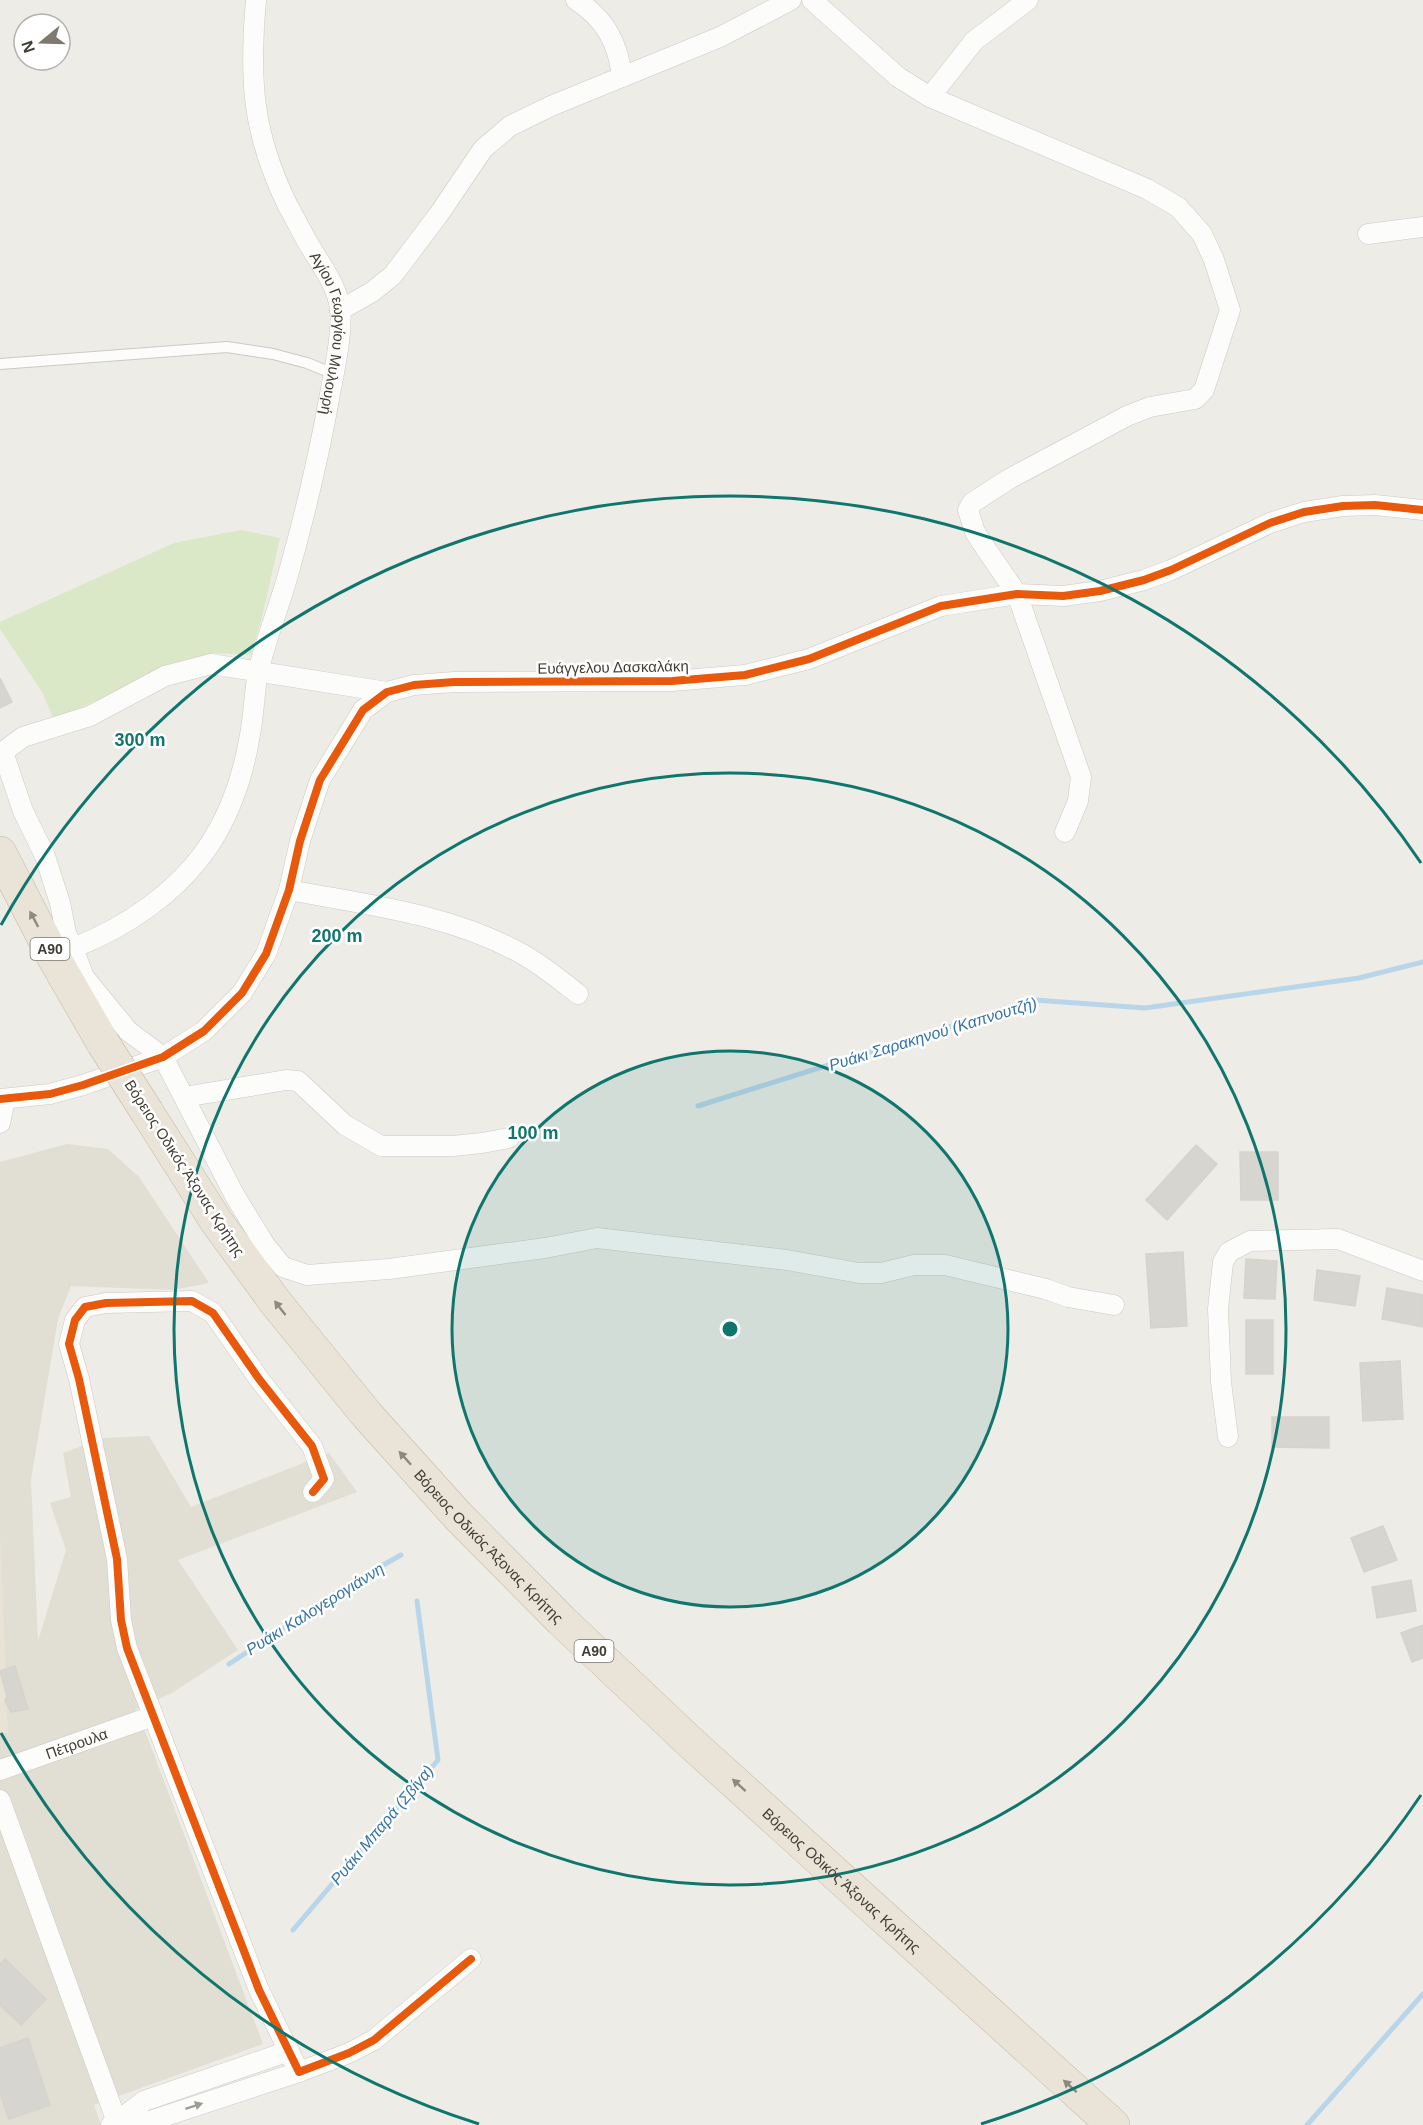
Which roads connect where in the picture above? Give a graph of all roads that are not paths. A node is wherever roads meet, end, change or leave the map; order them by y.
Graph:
1 (256, 0) edge
2 (576, 0) edge
3 (812, 0) edge
4 (1028, 0) edge
5 (779, 2) edge
6 (622, 77) junction
7 (930, 97) junction
8 (1423, 227) edge
9 (1368, 234) dead end
10 (340, 310) junction
11 (0, 364) edge
12 (334, 374) junction
13 (1423, 510) edge
14 (1017, 594) junction
15 (258, 672) junction
16 (387, 692) junction
17 (1065, 832) dead end
18 (0, 854) edge
19 (289, 890) junction
20 (73, 948) junction
21 (578, 994) dead end
22 (163, 1057) junction
23 (184, 1098) junction
24 (2, 1099) edge
25 (0, 1123) edge
26 (509, 1138) dead end
27 (1423, 1271) edge
28 (1114, 1305) dead end
29 (1228, 1437) dead end
30 (313, 1492) dead end
31 (153, 1716) junction
32 (0, 1770) edge
33 (0, 1800) edge
34 (471, 1959) dead end
35 (290, 2051) junction
36 (299, 2072) junction
37 (116, 2124) edge
38 (1113, 2125) edge

1 - 10 street, Αγίου Γεωργίου Μυλουρή
2 - 6 street
3 - 7 street
4 - 7 street
5 - 6 street
6 - 10 street
7 - 14 street
8 - 9 street
10 - 12 street, Αγίου Γεωργίου Μυλουρή
11 - 12 lane
12 - 15 street, Αγίου Γεωργίου Μυλουρή
13 - 14 street, Ευάγγελου Δασκαλάκη
14 - 16 street, Ευάγγελου Δασκαλάκη
14 - 17 street
15 - 16 street
15 - 20 street, Αγίου Γεωργίου Μυλουρή
15 - 20 street
16 - 19 street, Ευάγγελου Δασκαλάκη
38 -> 18 highway, Βόρειος Οδικός Άξονας Κρήτης / Α90, bridge
19 - 21 street
19 - 22 street, Ευάγγελου Δασκαλάκη
20 - 22 street
22 - 23 street
22 - 24 street, Ευάγγελου Δασκαλάκη
23 - 26 street
23 - 28 street
24 - 25 street
27 - 29 street
30 - 31 street
31 - 32 street, Πέτρουλα
31 - 35 street
33 - 37 street
34 - 36 street
35 - 36 street
35 - 37 street
37 -> 36 street

